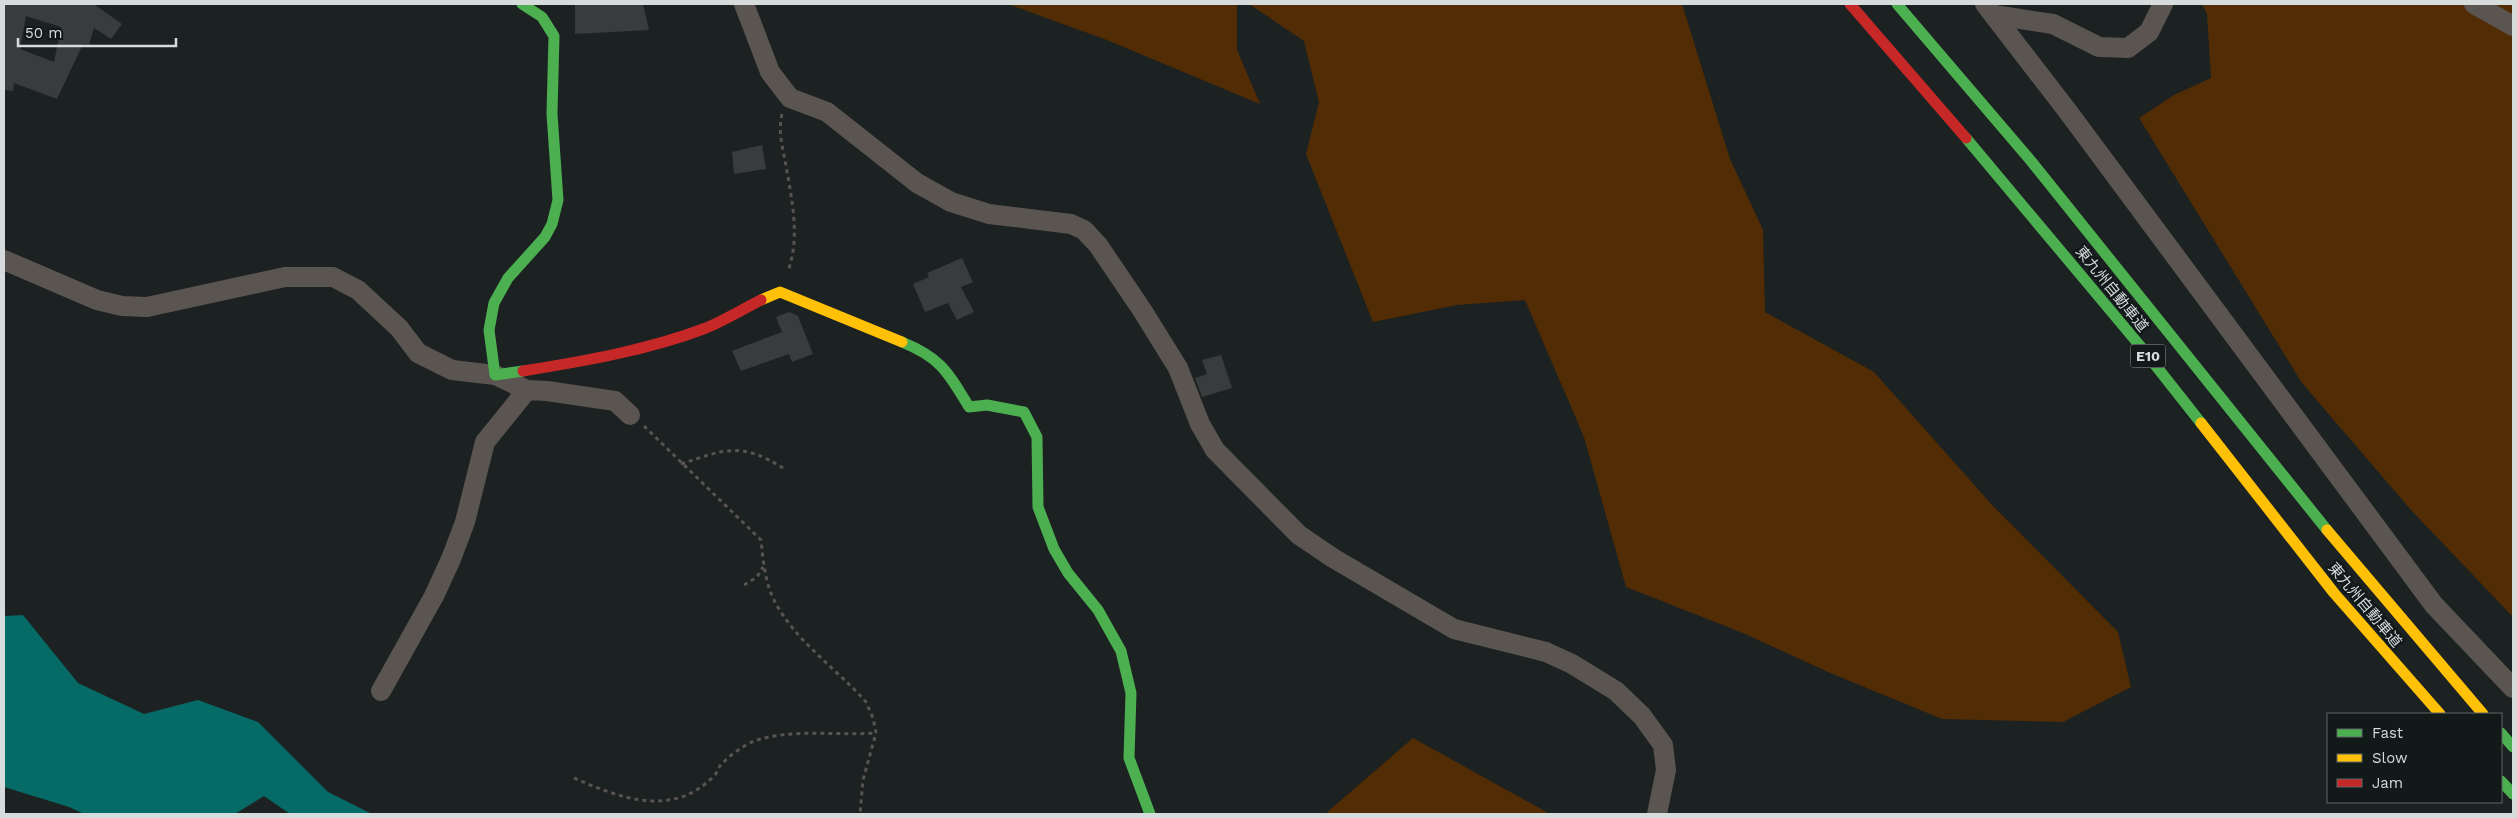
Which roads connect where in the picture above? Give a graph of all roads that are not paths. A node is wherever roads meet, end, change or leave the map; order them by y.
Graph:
1 (522, 4) edge
2 (744, 4) edge
3 (1850, 4) edge
4 (1897, 4) edge
5 (2163, 4) edge
6 (2474, 4) edge
7 (1990, 9) edge
8 (2513, 26) edge
9 (4, 260) edge
10 (495, 375) junction
11 (527, 390) junction
12 (630, 415) road end
13 (2513, 688) edge
14 (381, 691) dead end
15 (2439, 713) edge
16 (2482, 713) edge
17 (2502, 734) edge
18 (2513, 747) edge
19 (2502, 782) edge
20 (2513, 794) edge
21 (1150, 814) edge
22 (1657, 814) edge

1 - 10 main road
2 - 22 street
3 - 15 main road, 東九州自動車道 / E10
4 - 16 main road, 東九州自動車道 / E10
5 - 7 street
6 - 8 street
7 - 13 street
9 - 10 street
10 - 11 street
10 - 21 main road
11 - 12 street
11 - 14 street
17 - 18 main road
19 - 20 main road

